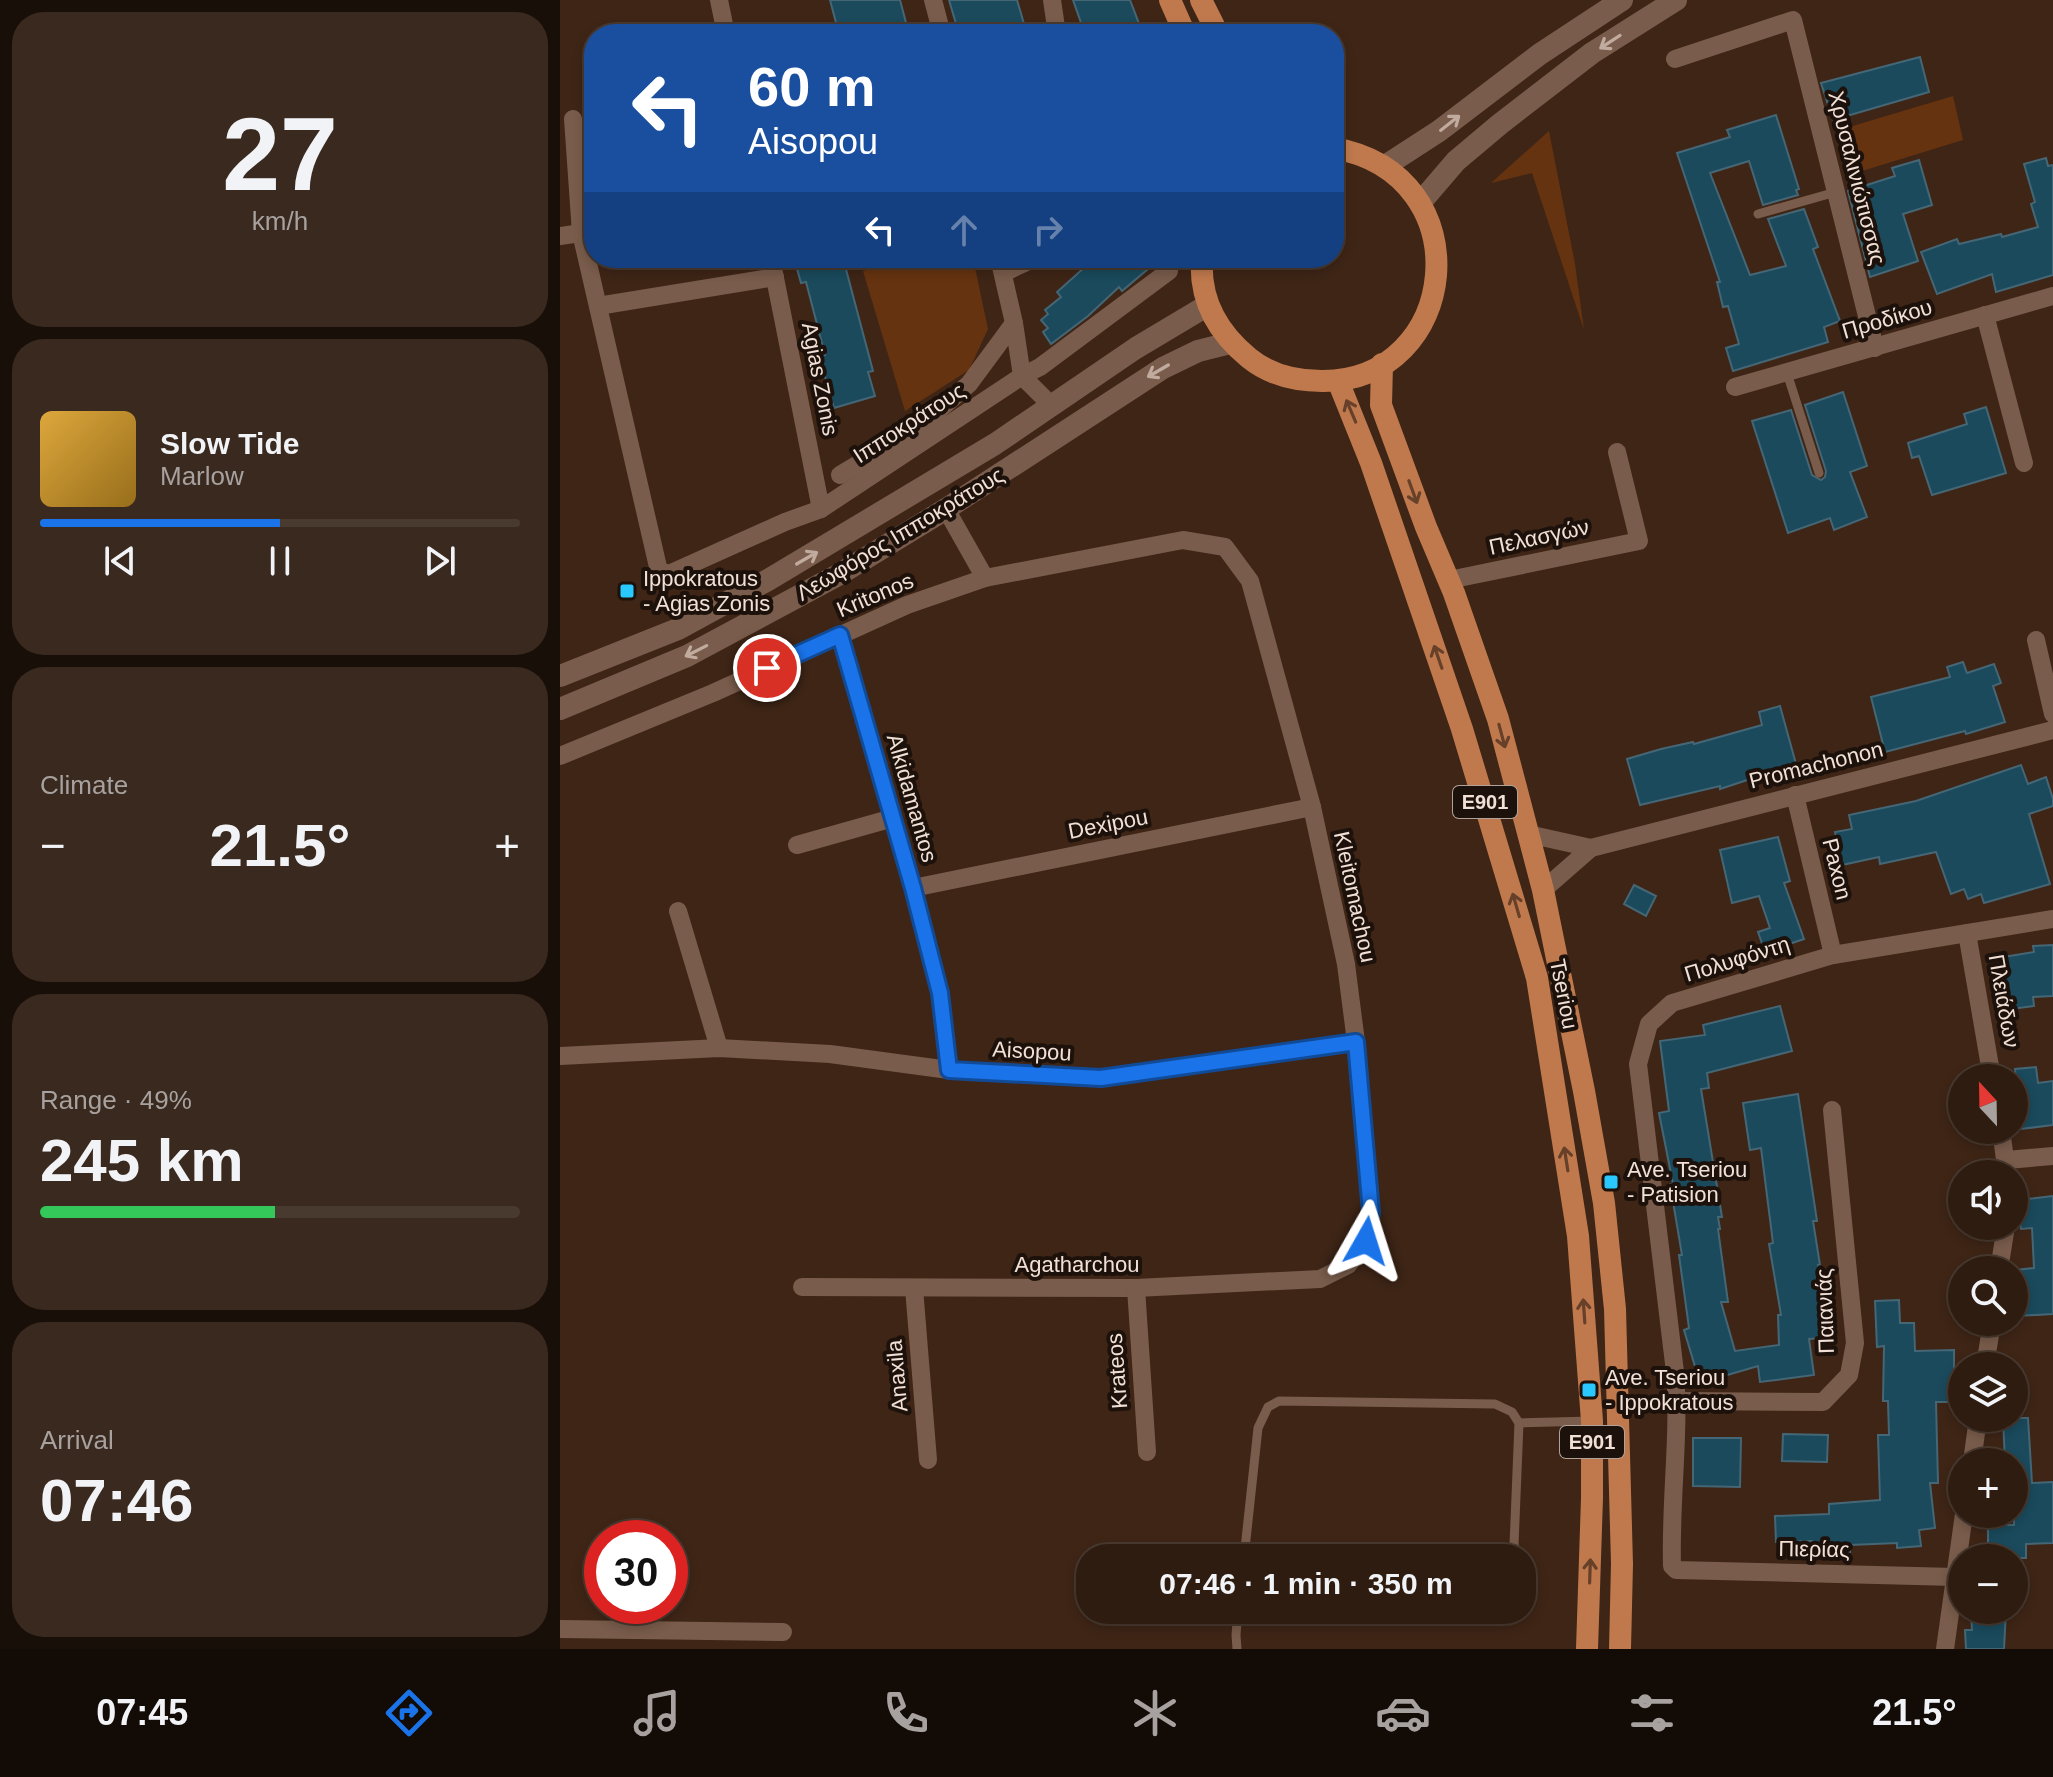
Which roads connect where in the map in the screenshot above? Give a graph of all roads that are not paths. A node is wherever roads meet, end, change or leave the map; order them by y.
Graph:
1 (719, 0) edge
2 (933, 0) edge
3 (1052, 0) edge
4 (1170, 0) edge
5 (1201, 0) edge
6 (1622, 0) edge
7 (1676, 0) edge
8 (724, 24) edge
9 (939, 24) edge
10 (1056, 24) edge
11 (1181, 24) edge
12 (1213, 24) edge
13 (1675, 59) dead end
14 (573, 119) dead end
15 (1344, 150) edge
16 (1385, 166) junction
17 (1836, 192) junction
18 (1420, 203) junction
19 (1758, 214) dead end
20 (581, 233) junction
21 (560, 236) edge
22 (584, 246) edge
23 (589, 268) edge
24 (769, 268) edge
25 (773, 268) edge
26 (1001, 268) edge
27 (1201, 268) edge
28 (1169, 271) dead end
29 (2053, 296) edge
30 (1208, 305) junction
31 (598, 306) junction
32 (1985, 315) junction
33 (1014, 323) junction
34 (1230, 343) junction
35 (1875, 348) junction
36 (1382, 364) junction
37 (1787, 373) junction
38 (1022, 376) junction
39 (1338, 381) junction
40 (1735, 387) dead end
41 (1052, 406) junction
42 (1617, 452) dead end
43 (2024, 463) dead end
44 (1819, 473) dead end
45 (840, 475) dead end
46 (821, 509) junction
47 (946, 509) junction
48 (1225, 547) joint
49 (985, 578) junction
50 (1449, 580) junction
51 (840, 635) junction
52 (2036, 640) dead end
53 (560, 676) edge
54 (560, 709) edge
55 (2053, 714) edge
56 (2053, 730) edge
57 (560, 756) edge
58 (1795, 795) junction
59 (1312, 807) junction
60 (893, 818) junction
61 (1528, 834) junction
62 (797, 845) dead end
63 (1591, 848) junction
64 (913, 888) junction
65 (1543, 890) junction
66 (678, 911) dead end
67 (2053, 919) edge
68 (1967, 933) junction
69 (1833, 955) junction
70 (1356, 1042) junction
71 (719, 1048) junction
72 (560, 1056) edge
73 (1990, 1064) edge
74 (949, 1070) junction
75 (1832, 1110) dead end
76 (2053, 1156) edge
77 (2028, 1162) edge
78 (1348, 1265) joint
79 (802, 1287) dead end
80 (914, 1288) junction
81 (1136, 1288) junction
82 (1677, 1401) junction
83 (1592, 1421) junction
84 (1519, 1423) junction
85 (1147, 1452) dead end
86 (928, 1460) dead end
87 (1246, 1544) edge
88 (1514, 1544) edge
89 (1672, 1566) joint
90 (1948, 1577) edge
91 (1237, 1624) edge
92 (1948, 1624) edge
93 (560, 1629) edge
94 (783, 1632) dead end
95 (1237, 1649) edge
96 (1587, 1649) edge
97 (1620, 1649) edge
98 (1945, 1649) edge

1 - 8 street
2 - 9 street
3 - 10 street
4 - 11 main road
5 - 12 main road
16 -> 6 main road
7 -> 18 main road
13 - 17 street, Χρυσαλινιώτισσας
14 - 20 street
15 - 16 main road
16 - 18 main road
17 - 19 lane
17 - 35 street, Χρυσαλινιώτισσας
18 - 36 main road
20 - 21 street
20 - 22 street
23 - 31 street
24 - 31 street
25 - 46 street, Agias Zonis
26 - 33 street
27 - 30 main road
28 - 38 street, Ιπποκράτους
29 - 32 street, Προδίκου
30 - 34 main road
30 - 41 main road, Λεωφόρος Ιπποκράτους
31 - 46 street, Ιπποκράτους
32 - 35 street, Προδίκου
32 - 43 street
33 - 38 street
33 - 45 street
34 - 39 main road
34 -> 47 main road, Λεωφόρος Ιπποκράτους
35 - 37 street, Προδίκου
36 - 39 main road
36 -> 50 main road, Tseriou / E901
37 - 40 street, Προδίκου
37 - 44 lane
38 - 41 street
38 - 46 street, Ιπποκράτους
83 -> 39 main road, Tseriou / E901
53 -> 41 main road, Λεωφόρος Ιπποκράτους
42 - 50 street, Πελασγών
47 - 49 street
47 -> 54 main road, Λεωφόρος Ιπποκράτους
48 - 49 street, Kritonos
48 - 59 street, Kleitomachou
49 - 51 street, Kritonos
50 -> 61 main road, Tseriou / E901
51 - 57 street, Kritonos
51 - 60 street, Alkidamantos
52 - 55 street
56 - 58 street, Promachonon
58 - 63 street, Promachonon
58 - 69 street, Paxon
59 - 64 street, Dexipou
59 - 70 street, Kleitomachou
60 - 62 street
60 - 64 street, Alkidamantos
61 - 63 street, Promachonon
61 - 65 main road, Tseriou / E901
63 - 65 street, Promachonon
64 - 74 street, Alkidamantos
65 - 97 main road, Tseriou / E901
66 - 71 street
67 - 68 street, Πολυφόντη
68 - 69 street, Πολυφόντη
68 - 73 street, Πλειάδων
69 - 82 street, Πολυφόντη
70 - 74 street, Aisopou
70 - 78 street, Kleitomachou
71 - 72 street, Aisopou
71 - 74 street, Aisopou
75 - 82 street, Παιανιάς
76 - 77 street
78 - 81 street, Agatharchou
79 - 80 street, Agatharchou
80 - 81 street, Agatharchou
80 - 86 street, Anaxila
81 - 85 street, Krateos
82 - 89 street, Πολυφόντη
83 - 84 lane
96 -> 83 main road, Tseriou / E901
84 - 87 lane
84 - 88 lane
89 - 90 street, Πιερίας
91 - 95 lane
92 - 98 street
93 - 94 street

